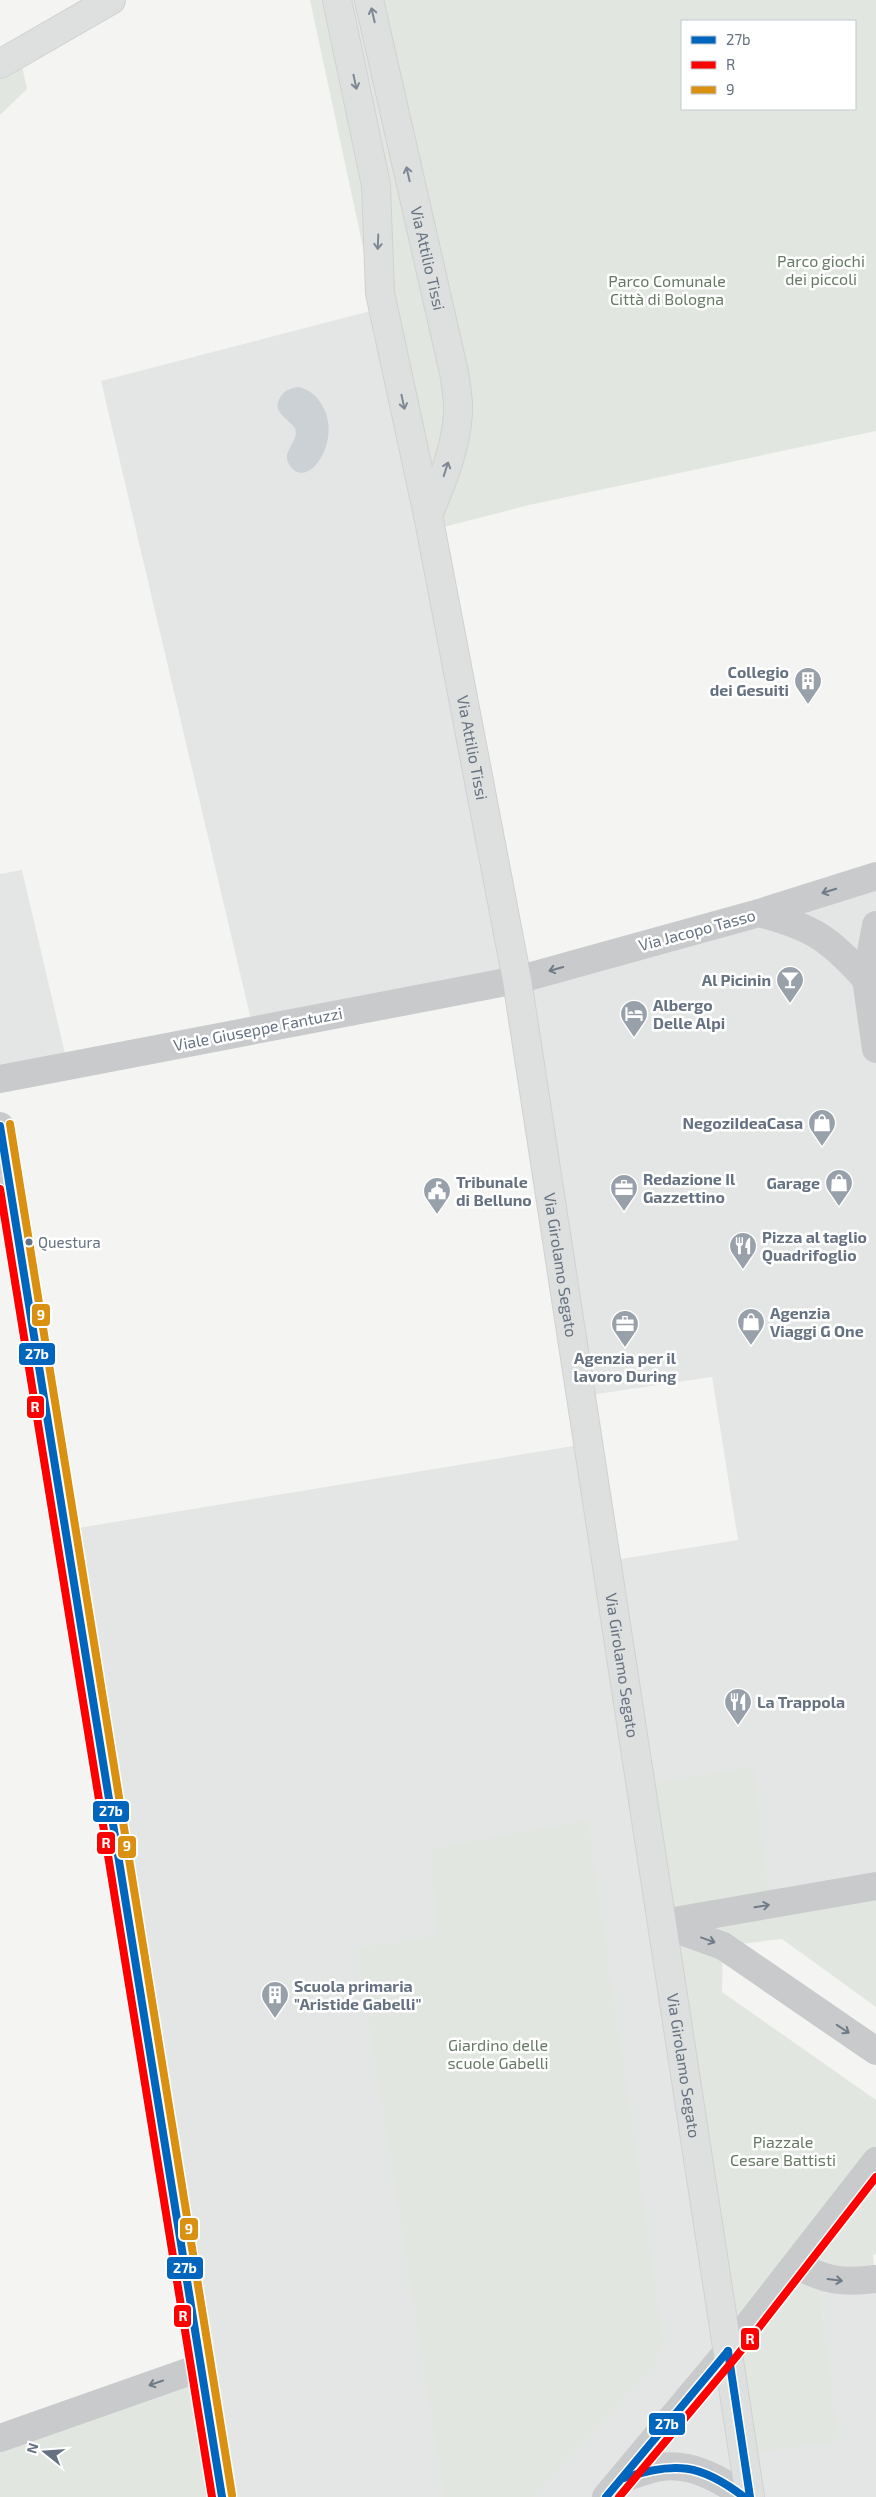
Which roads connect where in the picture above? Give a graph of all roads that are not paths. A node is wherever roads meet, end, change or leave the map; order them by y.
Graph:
1 (111, 0) edge
2 (337, 0) edge
3 (369, 0) edge
4 (0, 64) edge
5 (428, 514) junction
6 (876, 876) edge
7 (759, 913) junction
8 (876, 925) edge
9 (866, 979) junction
10 (517, 980) junction
11 (876, 1049) edge
12 (0, 1078) edge
13 (0, 1126) edge
14 (876, 1886) edge
15 (662, 1924) junction
16 (876, 2051) edge
17 (876, 2161) edge
18 (797, 2265) junction
19 (876, 2280) edge
20 (728, 2351) junction
21 (202, 2367) junction
22 (0, 2438) edge
23 (615, 2487) edge
24 (222, 2497) edge
25 (744, 2497) edge
26 (750, 2497) edge

1 - 4 main road
2 -> 5 main road, Via Attilio Tissi
5 -> 3 main road, Via Attilio Tissi
5 - 10 main road, Via Attilio Tissi
6 -> 7 street, Via Jacopo Tasso
7 - 9 street
7 -> 10 street, Via Jacopo Tasso
8 - 9 street
9 - 11 street
10 - 12 street, Viale Giuseppe Fantuzzi
10 - 15 main road, Via Girolamo Segato
13 - 21 street
15 -> 14 street
15 -> 16 street
15 - 20 main road, Via Girolamo Segato
17 - 18 street
18 -> 19 street
18 - 20 street
20 - 23 street
20 - 26 main road, Via Girolamo Segato
21 -> 22 street
21 - 24 street
23 - 25 street

